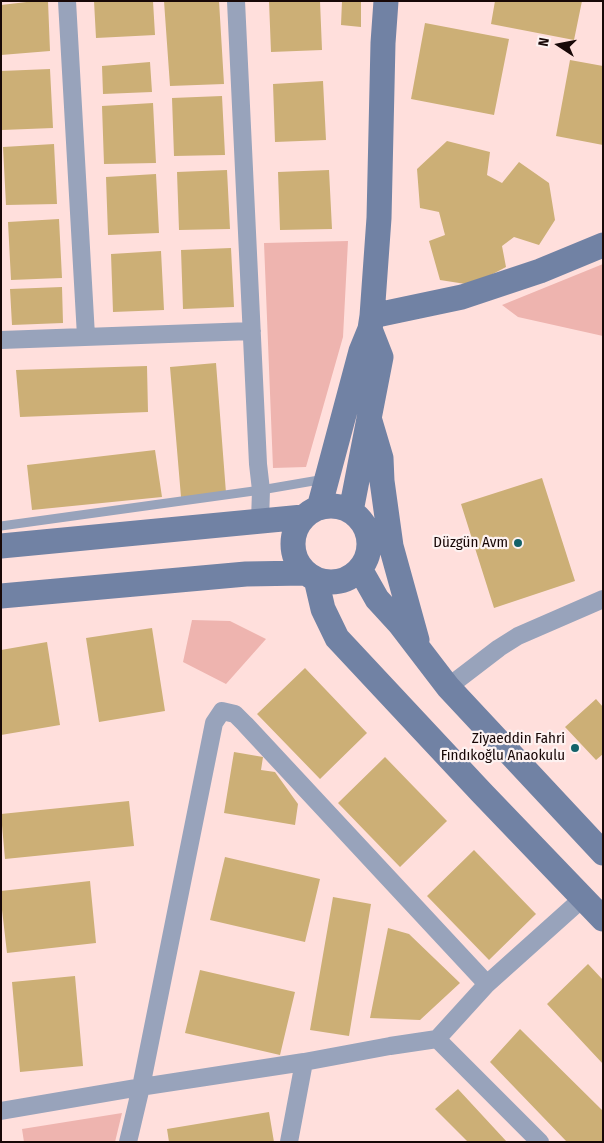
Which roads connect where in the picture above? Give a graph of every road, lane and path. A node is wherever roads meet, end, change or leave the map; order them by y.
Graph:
1 (67, 1) edge
2 (236, 1) edge
3 (386, 1) edge
4 (603, 245) edge
5 (371, 322) junction
6 (252, 331) junction
7 (86, 336) junction
8 (1, 340) edge
9 (369, 416) junction
10 (327, 479) junction
11 (262, 490) junction
12 (351, 511) junction
13 (311, 513) junction
14 (260, 521) junction
15 (1, 526) edge
16 (1, 546) edge
17 (360, 568) junction
18 (310, 576) junction
19 (1, 596) edge
20 (603, 600) edge
21 (419, 650) junction
22 (448, 687) junction
23 (603, 853) edge
24 (583, 898) junction
25 (603, 919) edge
26 (487, 984) junction
27 (437, 1039) junction
28 (304, 1062) junction
29 (141, 1087) junction
30 (1, 1111) edge
31 (128, 1142) edge
32 (289, 1142) edge
33 (540, 1142) edge

1 - 7 street
2 - 6 street
3 - 5 street
4 - 5 street
5 - 9 street
5 - 10 street
6 - 7 street
6 - 11 street
7 - 8 street
9 - 12 street
9 - 21 street
10 - 11 lane
10 - 13 street
11 - 14 street
11 - 15 lane
12 - 13 street
12 - 17 street
13 - 14 street
13 - 18 street
14 - 16 street
17 - 18 street
17 - 21 street
18 - 19 street
18 - 24 street
20 - 22 street
21 - 22 street
22 - 23 street
24 - 25 street
24 - 26 street
26 - 27 street
26 - 29 street
27 - 28 street
27 - 33 street
28 - 29 street
28 - 32 street
29 - 30 street
29 - 31 street

